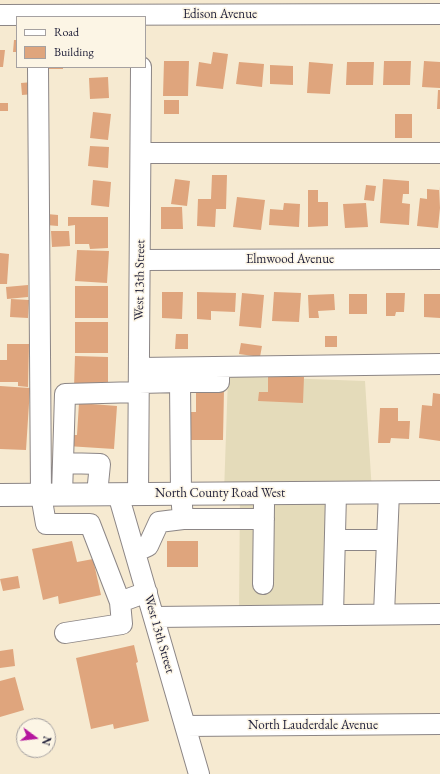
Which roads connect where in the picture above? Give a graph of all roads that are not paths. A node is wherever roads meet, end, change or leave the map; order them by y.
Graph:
1 (440, 14) edge
2 (0, 15) edge
3 (142, 15) edge
4 (38, 16) edge
5 (38, 68) edge
6 (141, 68) edge
7 (141, 153) junction
8 (440, 153) edge
9 (440, 259) edge
10 (140, 260) junction
11 (440, 364) edge
12 (219, 367) junction
13 (139, 381) junction
14 (180, 392) junction
15 (63, 463) junction
16 (389, 492) junction
17 (440, 492) edge
18 (181, 493) junction
19 (228, 493) junction
20 (264, 493) junction
21 (336, 493) junction
22 (62, 494) junction
23 (97, 494) junction
24 (128, 494) junction
25 (0, 495) edge
26 (40, 495) junction
27 (184, 519) junction
28 (230, 519) junction
29 (264, 519) junction
30 (335, 540) junction
31 (387, 540) junction
32 (135, 552) junction
33 (263, 584) dead end
34 (147, 592) junction
35 (120, 602) junction
36 (384, 614) junction
37 (440, 614) edge
38 (333, 615) junction
39 (154, 617) junction
40 (64, 633) dead end
41 (440, 724) edge
42 (186, 726) junction
43 (199, 774) edge

1 - 3 street, Edison Avenue
2 - 4 street, Edison Avenue
3 - 4 street, Edison Avenue
5 - 26 street
6 - 7 street, West 13th Street
7 - 8 street
7 - 10 street, West 13th Street
9 - 10 street, Elmwood Avenue
10 - 13 street, West 13th Street
11 - 12 street
12 - 13 street
12 - 14 street
13 - 14 street
13 - 15 street
13 - 24 street, West 13th Street
14 - 18 street
15 - 22 street
15 - 23 street
16 - 17 main road, North County Road West
16 - 21 main road, North County Road West
16 - 31 street
18 - 19 main road, North County Road West
18 - 24 main road, North County Road West
18 - 27 street
19 - 20 main road, North County Road West
19 - 28 street
20 - 21 main road, North County Road West
20 - 29 street
21 - 30 street
22 - 23 main road, North County Road West
22 - 26 main road, North County Road West
23 - 24 main road, North County Road West
24 - 32 street, West 13th Street
25 - 26 main road, North County Road West
26 - 35 street
27 - 28 street
27 - 32 street
28 - 29 street
29 - 33 street
30 - 31 street
30 - 38 street
31 - 36 street
32 - 34 street, West 13th Street
34 - 35 street
34 - 39 street, West 13th Street
35 - 40 street
36 - 37 street
36 - 38 street
38 - 39 street
39 - 42 street, West 13th Street
41 - 42 street, North Lauderdale Avenue
42 - 43 street, West 13th Street

